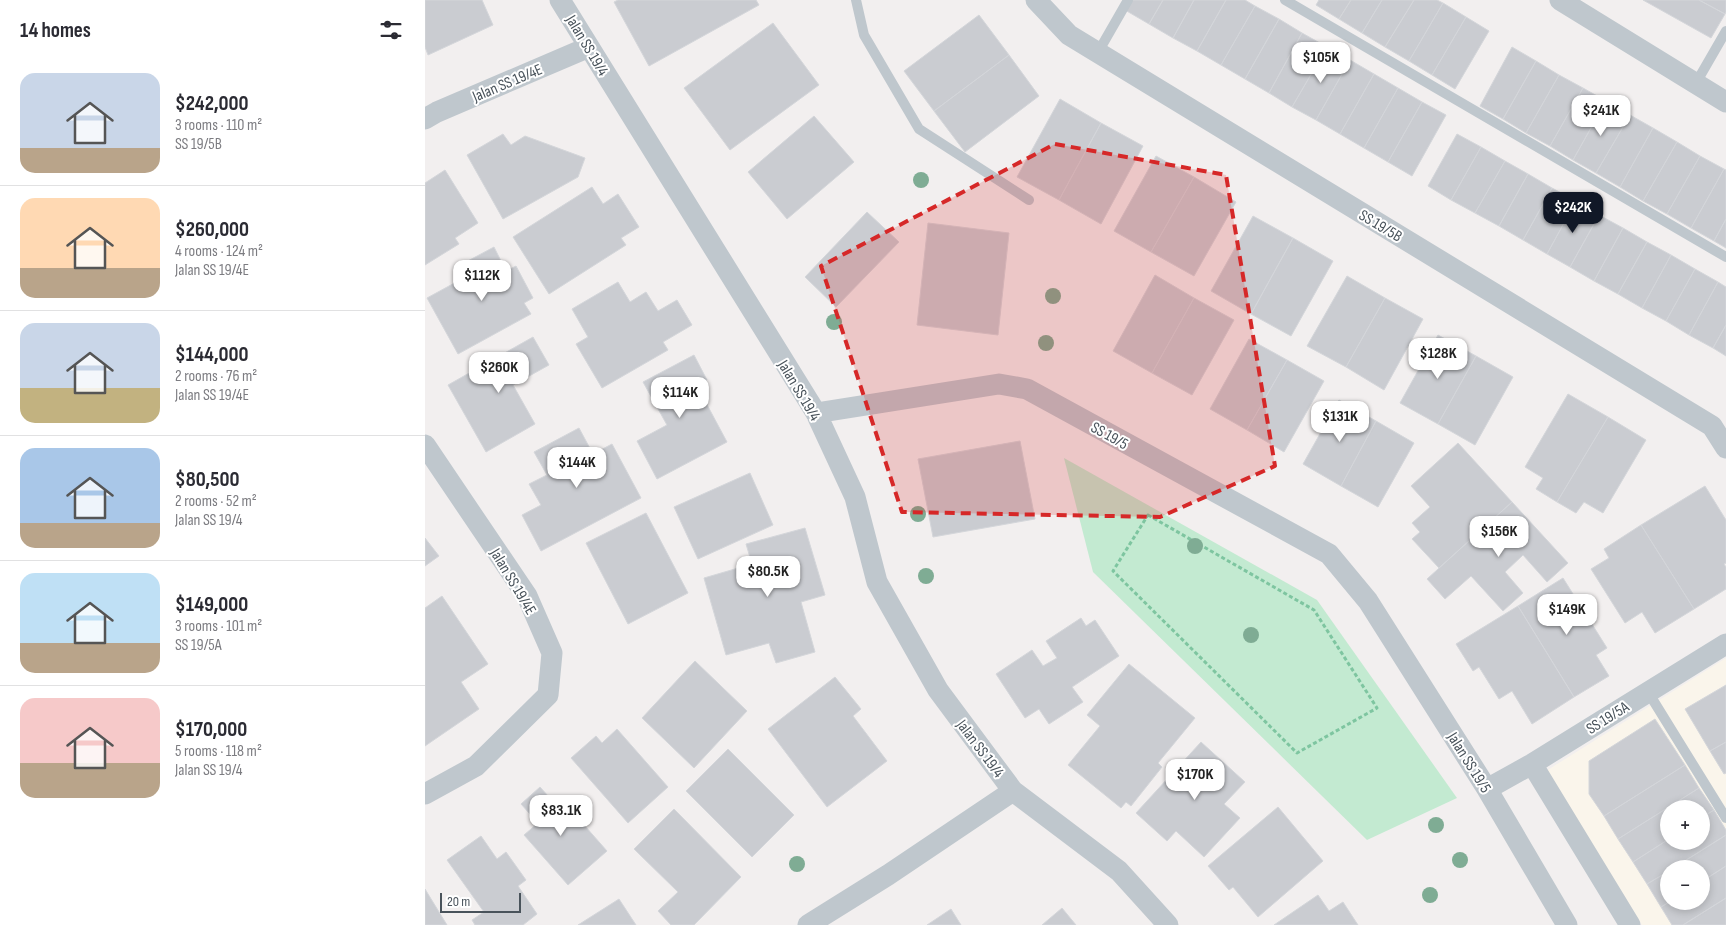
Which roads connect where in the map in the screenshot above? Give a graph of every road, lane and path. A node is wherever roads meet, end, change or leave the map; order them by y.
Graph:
1 (561, 0) edge
2 (856, 0) edge
3 (1036, 0) edge
4 (1128, 0) edge
5 (1285, 0) edge
6 (1560, 0) edge
7 (1593, 9) edge
8 (1726, 31) edge
9 (589, 47) junction
10 (1097, 54) junction
11 (1696, 83) junction
12 (1726, 102) edge
13 (425, 119) edge
14 (1029, 200) dead end
15 (1726, 257) edge
16 (815, 413) junction
17 (425, 445) edge
18 (1726, 448) edge
19 (1368, 601) joint
20 (1726, 644) edge
21 (1648, 692) junction
22 (1377, 708) joint
23 (1532, 764) junction
24 (1487, 788) junction
25 (1013, 791) junction
26 (425, 794) edge
27 (1726, 818) edge
28 (808, 925) edge
29 (1167, 925) edge
30 (1567, 925) edge
31 (1630, 925) edge

1 - 9 street, Jalan SS 19/4
2 - 14 lane
3 - 10 street, SS 19/5B
4 - 10 lane
5 - 15 lane
6 - 7 street
7 - 11 street
8 - 11 lane
9 - 13 street, Jalan SS 19/4E
9 - 16 street, Jalan SS 19/4
10 - 18 street, SS 19/5B
11 - 12 street
16 - 19 street, SS 19/5
16 - 25 street, Jalan SS 19/4
17 - 26 street, Jalan SS 19/4E
19 - 24 street, Jalan SS 19/5
20 - 21 street, SS 19/5A
21 - 23 street, SS 19/5A
21 - 27 lane
22 - 22 path
23 - 24 street, SS 19/5A
23 - 31 street
24 - 30 street, Jalan SS 19/5
25 - 28 street, Jalan SS 19/4
25 - 29 street, Jalan SS 19/4

